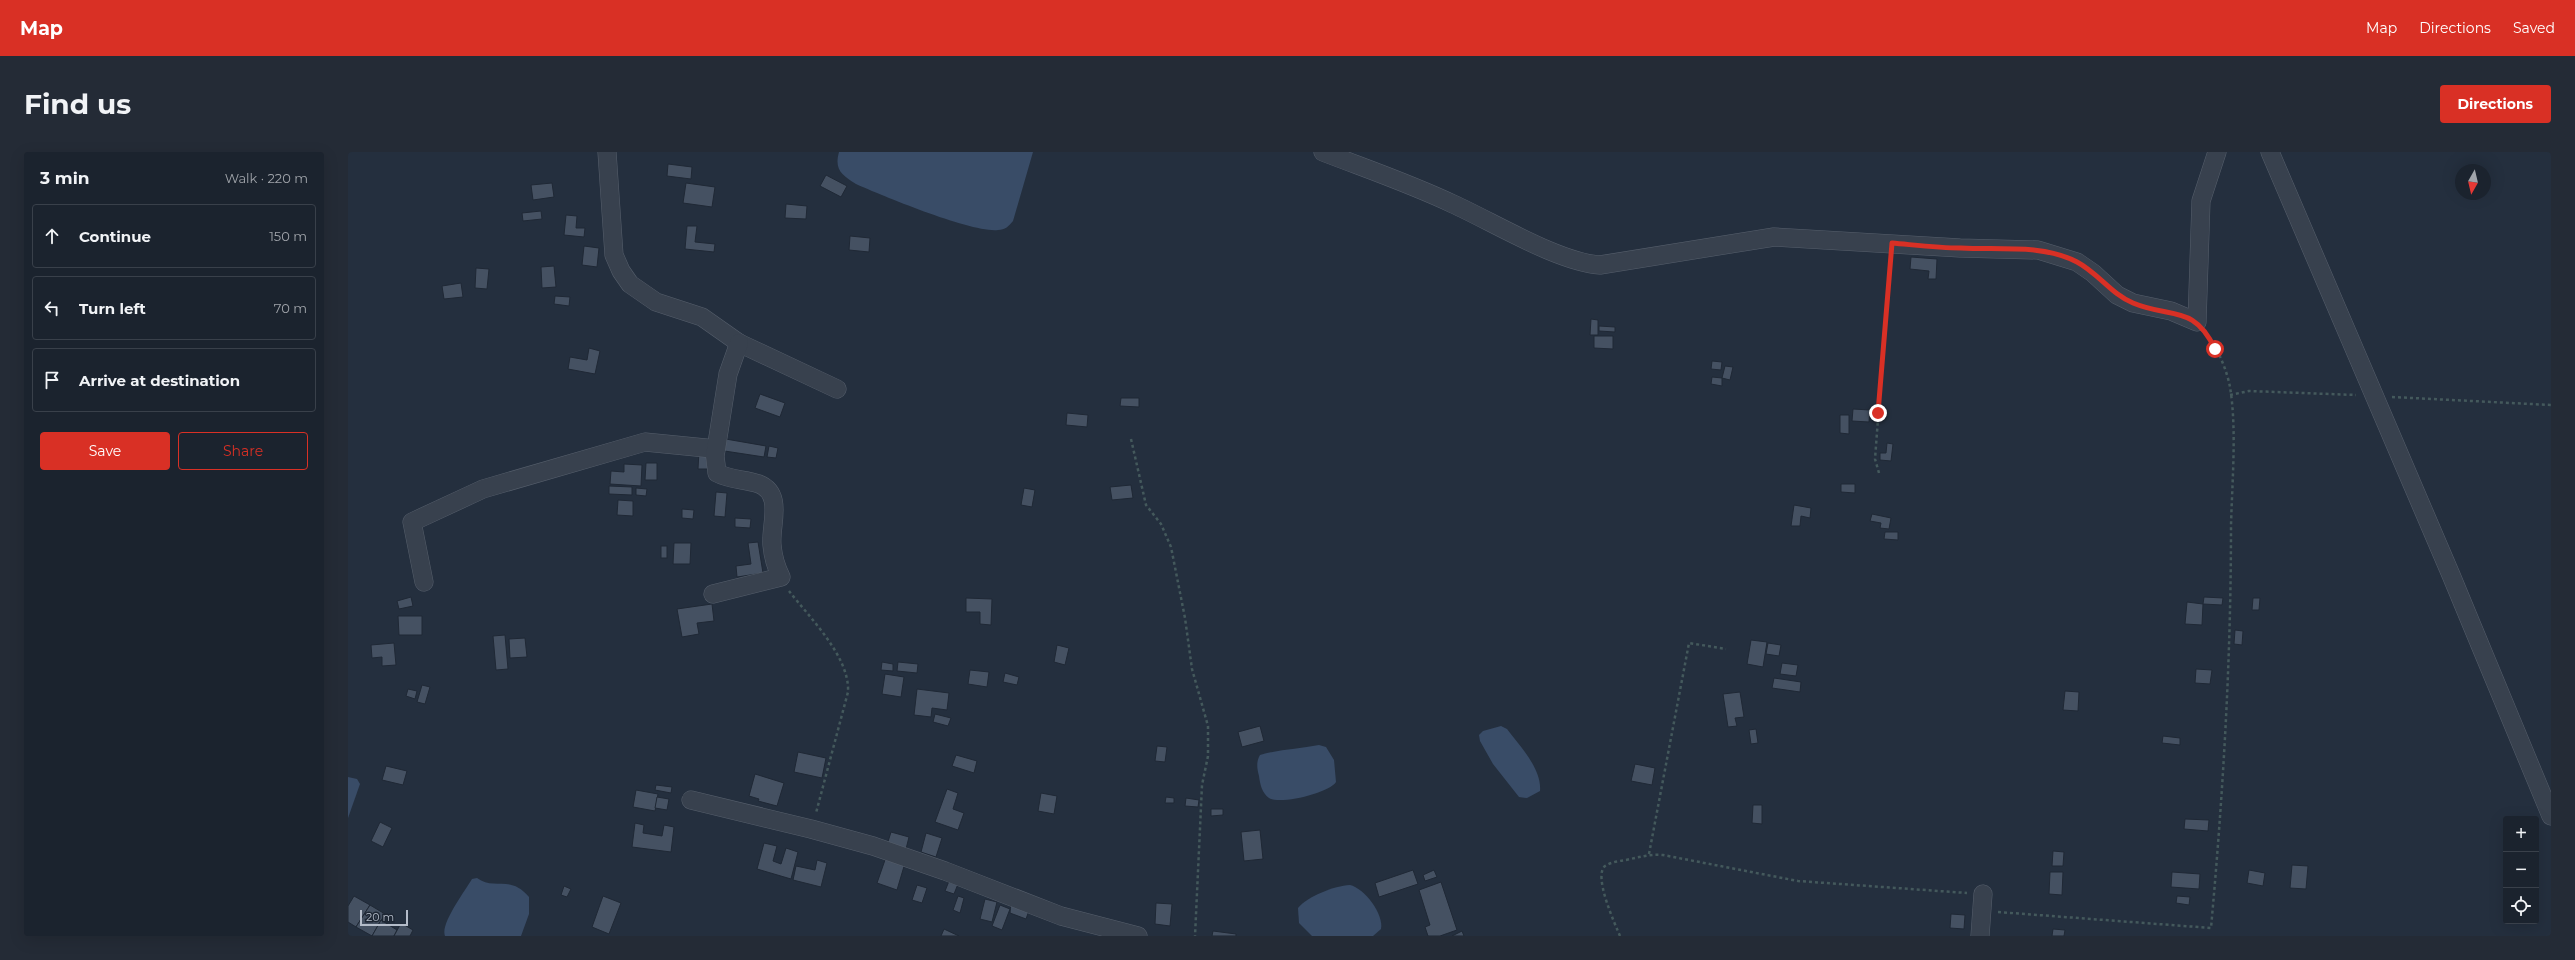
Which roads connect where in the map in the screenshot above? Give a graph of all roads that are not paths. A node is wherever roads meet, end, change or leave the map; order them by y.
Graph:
1 (607, 152) edge
2 (1323, 152) edge
3 (2216, 152) edge
4 (2270, 152) edge
5 (739, 344) junction
6 (838, 389) dead end
7 (716, 449) junction
8 (424, 582) dead end
9 (712, 594) dead end
10 (691, 800) dead end
11 (2551, 816) edge
12 (1982, 903) road end
13 (1100, 932) edge
14 (1138, 936) edge
15 (1980, 936) edge

1 - 5 street
2 - 3 street
4 - 11 street
5 - 6 street
5 - 7 street
7 - 8 street
7 - 9 street
10 - 13 street
12 - 15 street
13 - 14 street

